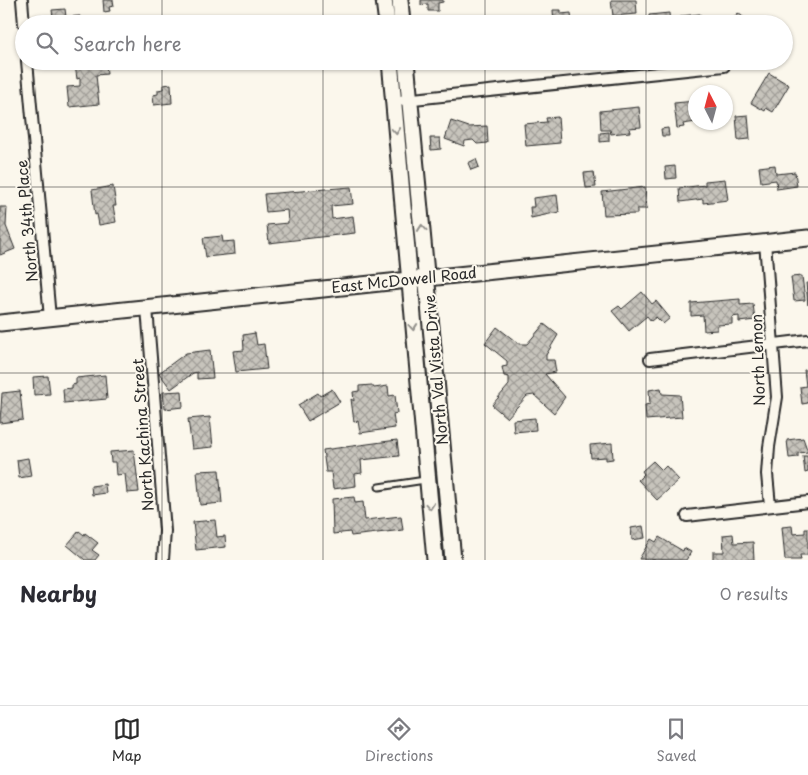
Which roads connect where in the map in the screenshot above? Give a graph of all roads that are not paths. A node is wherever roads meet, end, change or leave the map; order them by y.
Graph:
1 (22, 0) edge
2 (384, 0) edge
3 (400, 0) edge
4 (23, 15) edge
5 (386, 15) edge
6 (401, 15) edge
7 (28, 70) edge
8 (391, 70) edge
9 (407, 70) edge
10 (687, 70) edge
11 (409, 100) junction
12 (394, 102) junction
13 (808, 238) edge
14 (765, 242) junction
15 (427, 277) junction
16 (409, 279) junction
17 (147, 308) junction
18 (50, 318) junction
19 (0, 323) edge
20 (808, 340) edge
21 (774, 344) junction
22 (650, 359) dead end
23 (445, 478) junction
24 (428, 480) junction
25 (379, 487) dead end
26 (808, 502) edge
27 (770, 506) junction
28 (687, 516) dead end
29 (163, 560) edge
30 (435, 560) edge
31 (453, 560) edge

1 - 4 street
2 - 5 main road
3 - 6 main road
7 - 18 street, North 34th Place
8 - 12 main road, North Val Vista Drive
9 - 11 main road, North Val Vista Drive
10 - 11 street
11 - 12 street
15 -> 11 main road, North Val Vista Drive
12 -> 16 main road, North Val Vista Drive
13 - 14 main road, East McDowell Road
14 - 15 main road, East McDowell Road
14 - 21 street, North Lemon
15 - 16 main road, East McDowell Road
15 - 23 main road, North Val Vista Drive
16 - 17 main road, East McDowell Road
16 -> 24 main road, North Val Vista Drive
17 - 18 main road, East McDowell Road
17 - 29 street, North Kachina Street
18 - 19 main road, East McDowell Road
20 - 21 street
21 - 22 street
21 - 27 street, North Lemon
23 - 24 main road
23 - 31 main road, North Val Vista Drive
24 - 25 lane
24 -> 30 main road, North Val Vista Drive
26 - 27 street
27 - 28 street

